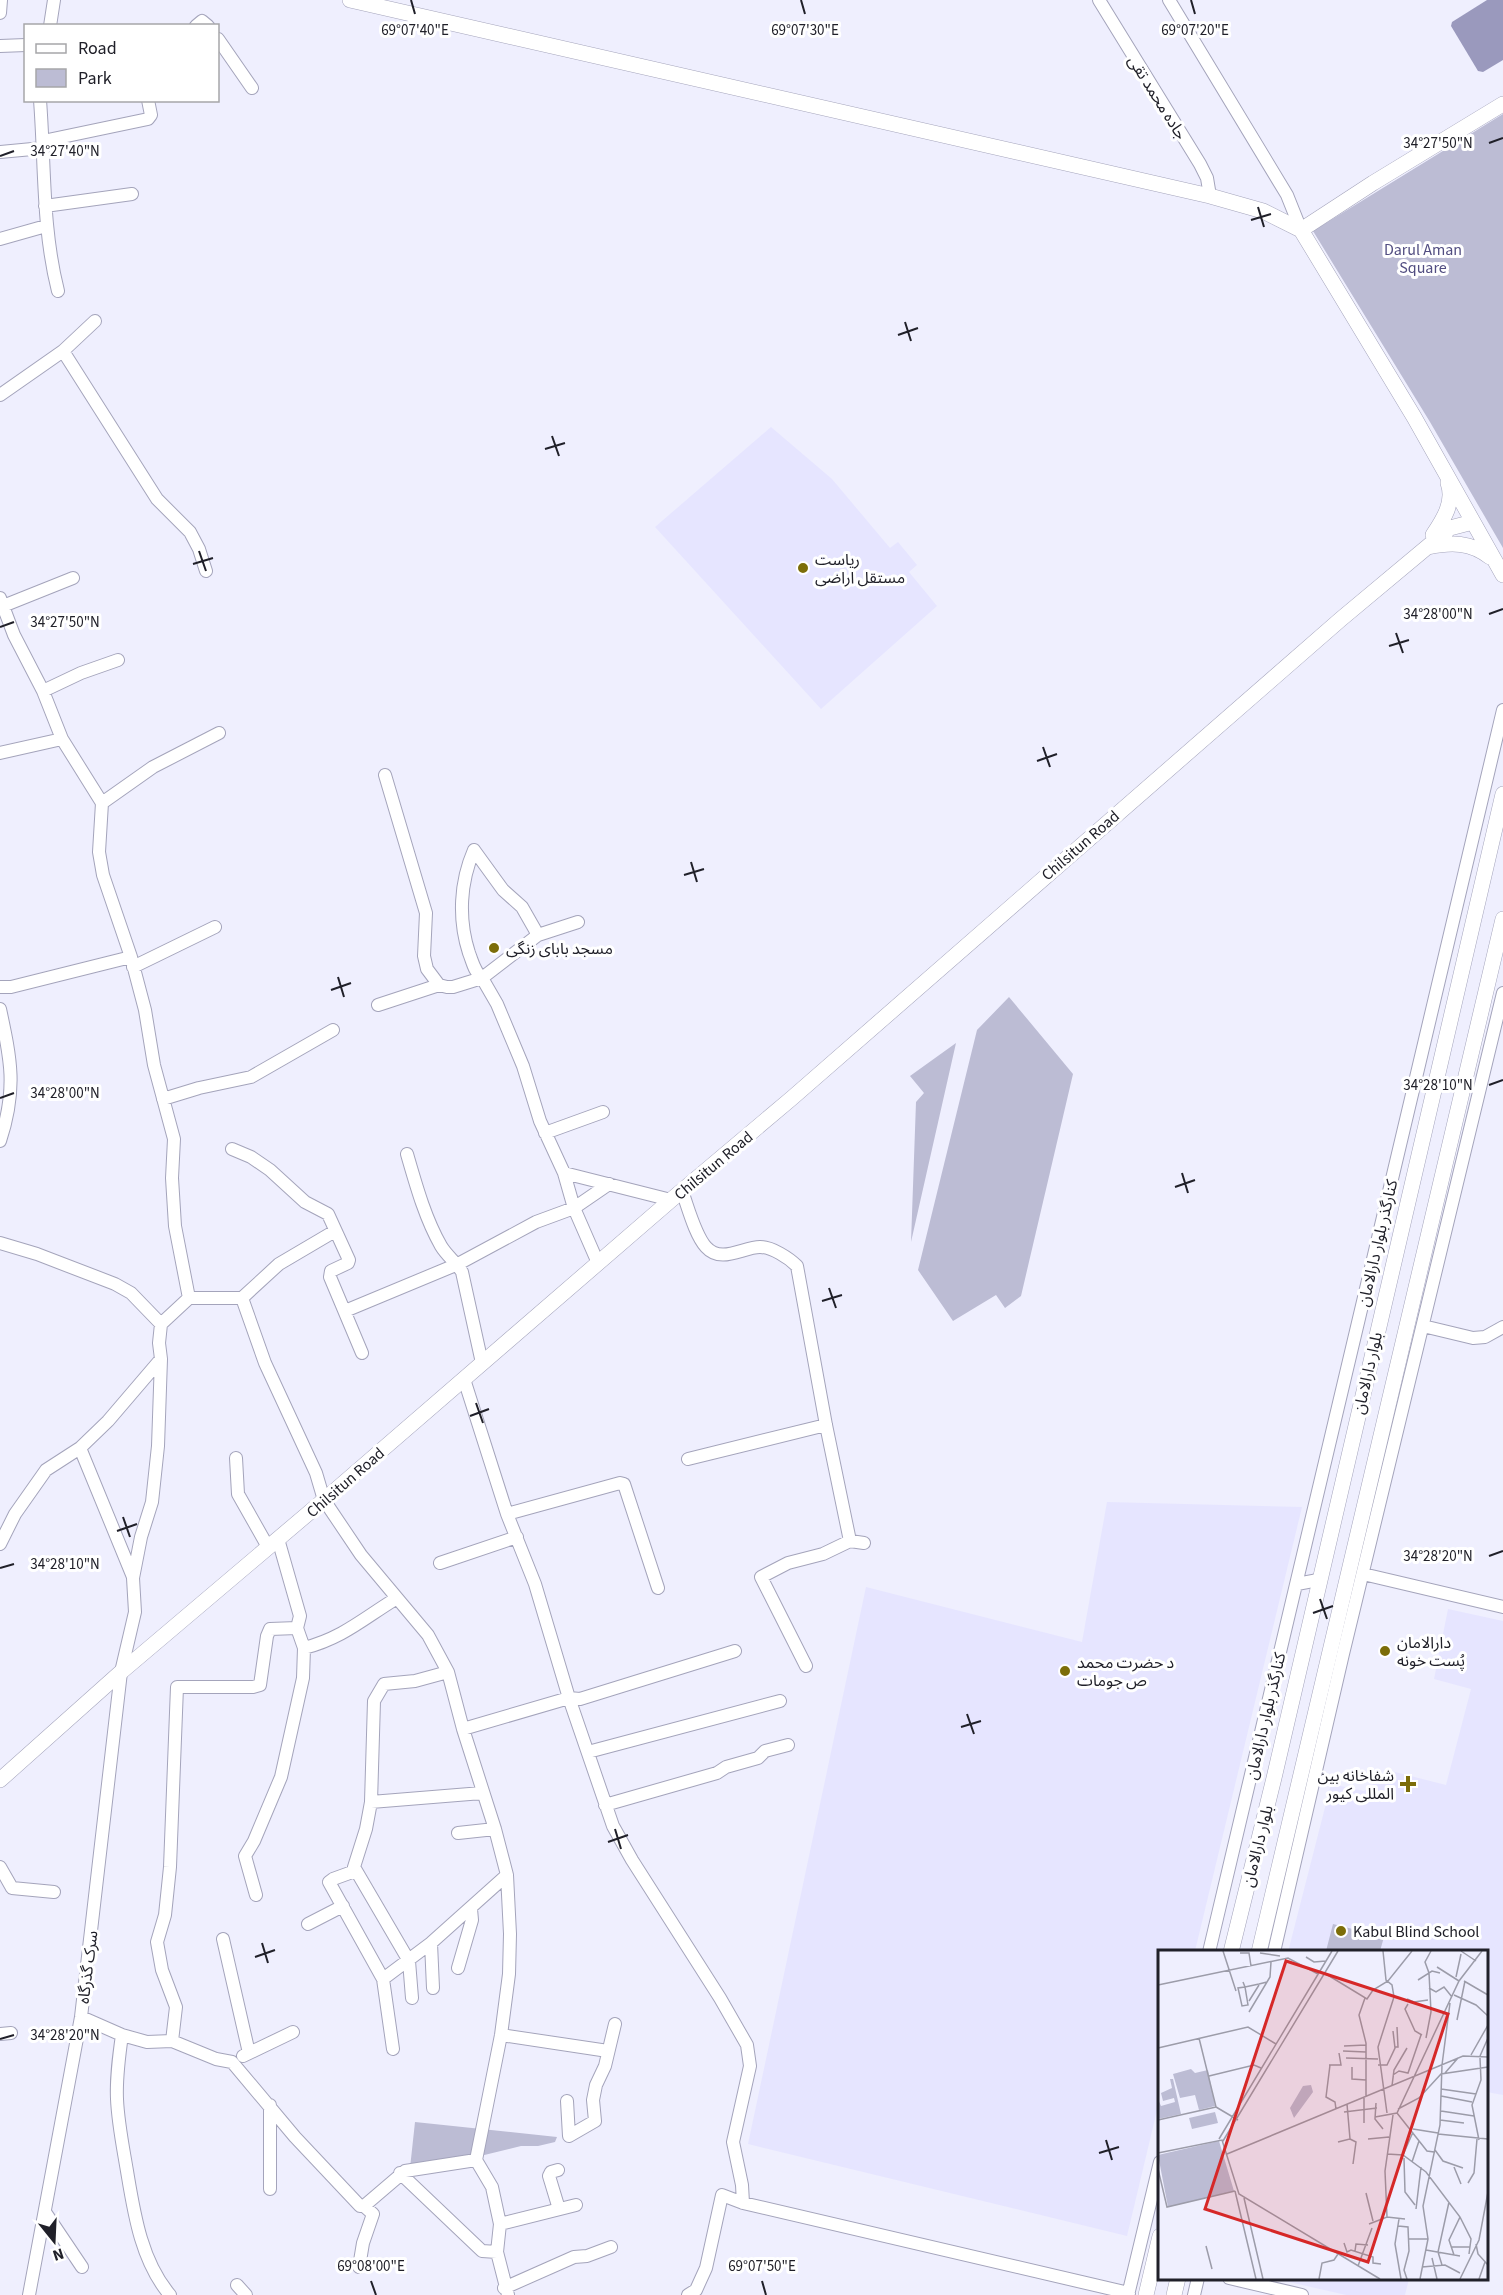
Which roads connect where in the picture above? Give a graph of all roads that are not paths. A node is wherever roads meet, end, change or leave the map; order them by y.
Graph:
1 (1, 0) edge
2 (54, 0) edge
3 (350, 0) edge
4 (1099, 0) edge
5 (1168, 0) edge
6 (0, 13) edge
7 (50, 24) edge
8 (219, 40) edge
9 (24, 45) edge
10 (0, 46) edge
11 (252, 88) dead end
12 (40, 102) edge
13 (148, 102) edge
14 (1503, 104) edge
15 (43, 144) junction
16 (0, 152) edge
17 (132, 194) dead end
18 (1210, 196) junction
19 (45, 206) junction
20 (46, 226) junction
21 (1301, 230) junction
22 (0, 239) edge
23 (58, 291) dead end
24 (95, 321) dead end
25 (63, 351) junction
26 (0, 395) edge
27 (1442, 467) junction
28 (1473, 522) junction
29 (1425, 548) junction
30 (1494, 559) junction
31 (206, 571) dead end
32 (1503, 575) edge
33 (73, 578) dead end
34 (2, 602) edge
35 (14, 635) junction
36 (0, 637) edge
37 (118, 660) dead end
38 (43, 691) junction
39 (1503, 710) edge
40 (219, 733) dead end
41 (62, 739) junction
42 (0, 753) edge
43 (385, 775) dead end
44 (1503, 794) edge
45 (102, 803) junction
46 (1475, 830) junction
47 (1498, 836) edge
48 (1503, 919) edge
49 (578, 922) dead end
50 (215, 927) dead end
51 (538, 934) junction
52 (132, 962) junction
53 (482, 978) junction
54 (439, 985) junction
55 (0, 987) edge
56 (1503, 993) edge
57 (378, 1005) dead end
58 (0, 1009) edge
59 (333, 1030) dead end
60 (163, 1099) junction
61 (603, 1112) dead end
62 (545, 1133) junction
63 (0, 1141) edge
64 (232, 1149) dead end
65 (407, 1154) dead end
66 (564, 1173) junction
67 (609, 1184) junction
68 (676, 1196) junction
69 (574, 1208) junction
70 (335, 1231) junction
71 (0, 1243) edge
72 (598, 1263) junction
73 (458, 1264) junction
74 (189, 1298) junction
75 (242, 1298) junction
76 (345, 1311) junction
77 (161, 1324) junction
78 (1423, 1326) junction
79 (1503, 1327) edge
80 (362, 1353) dead end
81 (162, 1359) junction
82 (482, 1363) junction
83 (464, 1379) junction
84 (826, 1425) junction
85 (80, 1448) junction
86 (236, 1458) dead end
87 (688, 1459) dead end
88 (324, 1500) junction
89 (507, 1514) junction
90 (517, 1537) junction
91 (850, 1541) junction
92 (273, 1543) junction
93 (864, 1543) dead end
94 (0, 1544) edge
95 (440, 1563) dead end
96 (1322, 1564) junction
97 (1356, 1572) junction
98 (133, 1578) junction
99 (1318, 1580) junction
100 (1297, 1584) junction
101 (658, 1588) dead end
102 (398, 1598) junction
103 (1503, 1606) edge
104 (297, 1628) junction
105 (304, 1648) junction
106 (735, 1651) dead end
107 (806, 1666) dead end
108 (121, 1672) junction
109 (448, 1672) junction
110 (569, 1698) junction
111 (780, 1701) dead end
112 (463, 1729) junction
113 (788, 1745) dead end
114 (588, 1752) junction
115 (0, 1780) edge
116 (482, 1793) junction
117 (371, 1802) junction
118 (605, 1805) junction
119 (495, 1829) junction
120 (458, 1833) dead end
121 (0, 1867) edge
122 (355, 1871) junction
123 (507, 1875) junction
124 (54, 1892) dead end
125 (256, 1895) dead end
126 (343, 1906) junction
127 (471, 1909) junction
128 (308, 1924) dead end
129 (223, 1939) dead end
130 (431, 1943) junction
131 (1209, 1950) edge
132 (1231, 1950) edge
133 (1260, 1950) edge
134 (1274, 1950) edge
135 (409, 1961) junction
136 (458, 1968) dead end
137 (383, 1979) junction
138 (433, 1988) dead end
139 (412, 1998) dead end
140 (81, 2017) junction
141 (615, 2024) dead end
142 (293, 2032) dead end
143 (122, 2035) junction
144 (501, 2035) junction
145 (172, 2041) junction
146 (393, 2049) dead end
147 (608, 2051) junction
148 (249, 2053) junction
149 (232, 2062) junction
150 (567, 2100) dead end
151 (270, 2105) junction
152 (476, 2160) junction
153 (558, 2170) dead end
154 (1158, 2170) edge
155 (400, 2173) junction
156 (270, 2189) dead end
157 (743, 2203) junction
158 (576, 2205) dead end
159 (364, 2206) junction
160 (559, 2209) junction
161 (45, 2212) junction
162 (500, 2224) junction
163 (1158, 2244) edge
164 (611, 2247) dead end
165 (497, 2252) junction
166 (359, 2266) dead end
167 (82, 2267) dead end
168 (1178, 2280) edge
169 (1198, 2280) edge
170 (1238, 2280) edge
171 (237, 2285) dead end
172 (506, 2291) edge
173 (1128, 2294) edge
174 (29, 2295) edge
175 (170, 2295) edge
176 (246, 2295) edge
177 (688, 2295) edge
178 (1146, 2295) edge
179 (1174, 2295) edge
180 (1194, 2295) edge
181 (1302, 2295) edge

1 - 6 street
2 - 7 street
3 - 18 main road
4 - 18 street, جاده محمد تقی
5 - 21 street
8 - 11 street
9 - 10 street
12 - 15 street
13 - 15 street
14 - 21 main road
15 - 16 street
15 - 19 street
17 - 19 street
18 - 21 main road
19 - 20 street
20 - 22 street
20 - 23 street
21 - 27 main road
24 - 25 street
25 - 26 street
25 - 31 street
27 - 28 main road
27 - 29 main road
28 - 29 main road
28 - 30 main road
29 - 30 main road
29 - 68 main road, Chilsitun Road
30 - 32 main road
33 - 34 street
34 - 35 street
35 - 36 street
35 - 38 street
37 - 38 street
38 - 41 street
39 - 46 street, کنارگذر بلوار دارالامان
40 - 45 street
41 - 42 street
41 - 45 street
43 - 54 street
44 - 47 main road, بلوار دارالامان
45 - 52 street
46 - 47 street
46 - 100 street, کنارگذر بلوار دارالامان
47 - 96 main road, بلوار دارالامان
48 - 97 main road, بلوار دارالامان
49 - 51 street
50 - 52 street
51 - 53 street
51 - 53 street
52 - 55 street
52 - 60 street
53 - 54 street
53 - 62 street
54 - 57 street
56 - 78 street
58 - 63 street
59 - 60 street
60 - 74 street
61 - 62 street
62 - 66 street
64 - 70 street
65 - 73 street
66 - 67 street
66 - 69 street
67 - 68 street
67 - 69 street
68 - 72 main road, Chilsitun Road
68 - 84 street
69 - 72 street
69 - 73 street
70 - 75 street
70 - 76 street
71 - 77 street
72 - 82 main road, Chilsitun Road
73 - 76 street
73 - 82 street
74 - 75 street
74 - 77 street
75 - 88 street
76 - 80 street
77 - 81 street
78 - 79 street
78 - 97 street
81 - 85 street
81 - 98 street
82 - 83 main road, Chilsitun Road
83 - 88 main road, Chilsitun Road
83 - 89 street
84 - 87 street
84 - 91 street
85 - 94 street
85 - 98 street
86 - 92 street
88 - 92 main road, Chilsitun Road
88 - 102 street
89 - 90 street
89 - 101 street
90 - 95 street
90 - 110 street
91 - 93 street
91 - 107 street
92 - 104 street
92 - 108 main road, Chilsitun Road
96 - 97 main road
96 - 99 main road, بلوار دارالامان
97 - 103 street
97 - 133 main road, بلوار دارالامان
97 - 134 street
98 - 108 street, سرک گذرگاه
99 - 100 street
99 - 132 main road, بلوار دارالامان
100 - 131 street, کنارگذر بلوار دارالامان
102 - 105 street
102 - 109 street
104 - 105 street
104 - 145 street
105 - 125 street
106 - 110 street
108 - 115 main road, Chilsitun Road
108 - 140 street, سرک گذرگاه
109 - 112 street
109 - 117 street
110 - 112 street
110 - 114 street
111 - 114 street
112 - 116 street
113 - 118 street
114 - 118 street
116 - 117 street
116 - 119 street
117 - 122 street
118 - 157 street
119 - 120 street
119 - 123 street
121 - 124 street
122 - 126 street
122 - 135 street
123 - 127 street
123 - 144 street
126 - 128 street
126 - 137 street
127 - 130 street
127 - 136 street
129 - 148 street
130 - 135 street
130 - 138 street
135 - 137 street
135 - 139 street
137 - 146 street
140 - 143 street
140 - 161 street, سرک گذرگاه
141 - 147 street
142 - 148 street
143 - 145 street
143 - 175 street
144 - 147 street
144 - 152 street
145 - 149 street
147 - 150 street
148 - 149 street
149 - 151 street
151 - 156 street
151 - 159 street
152 - 155 street
152 - 162 street
153 - 160 street
154 - 173 street
155 - 159 street
155 - 165 street
157 - 173 street
157 - 177 street
158 - 160 street
159 - 166 street
160 - 162 street
161 - 167 street
161 - 174 street, سرک گذرگاه
162 - 165 street
163 - 178 main road
164 - 172 street
165 - 172 street
168 - 179 main road
169 - 180 street
170 - 181 street
171 - 176 street

